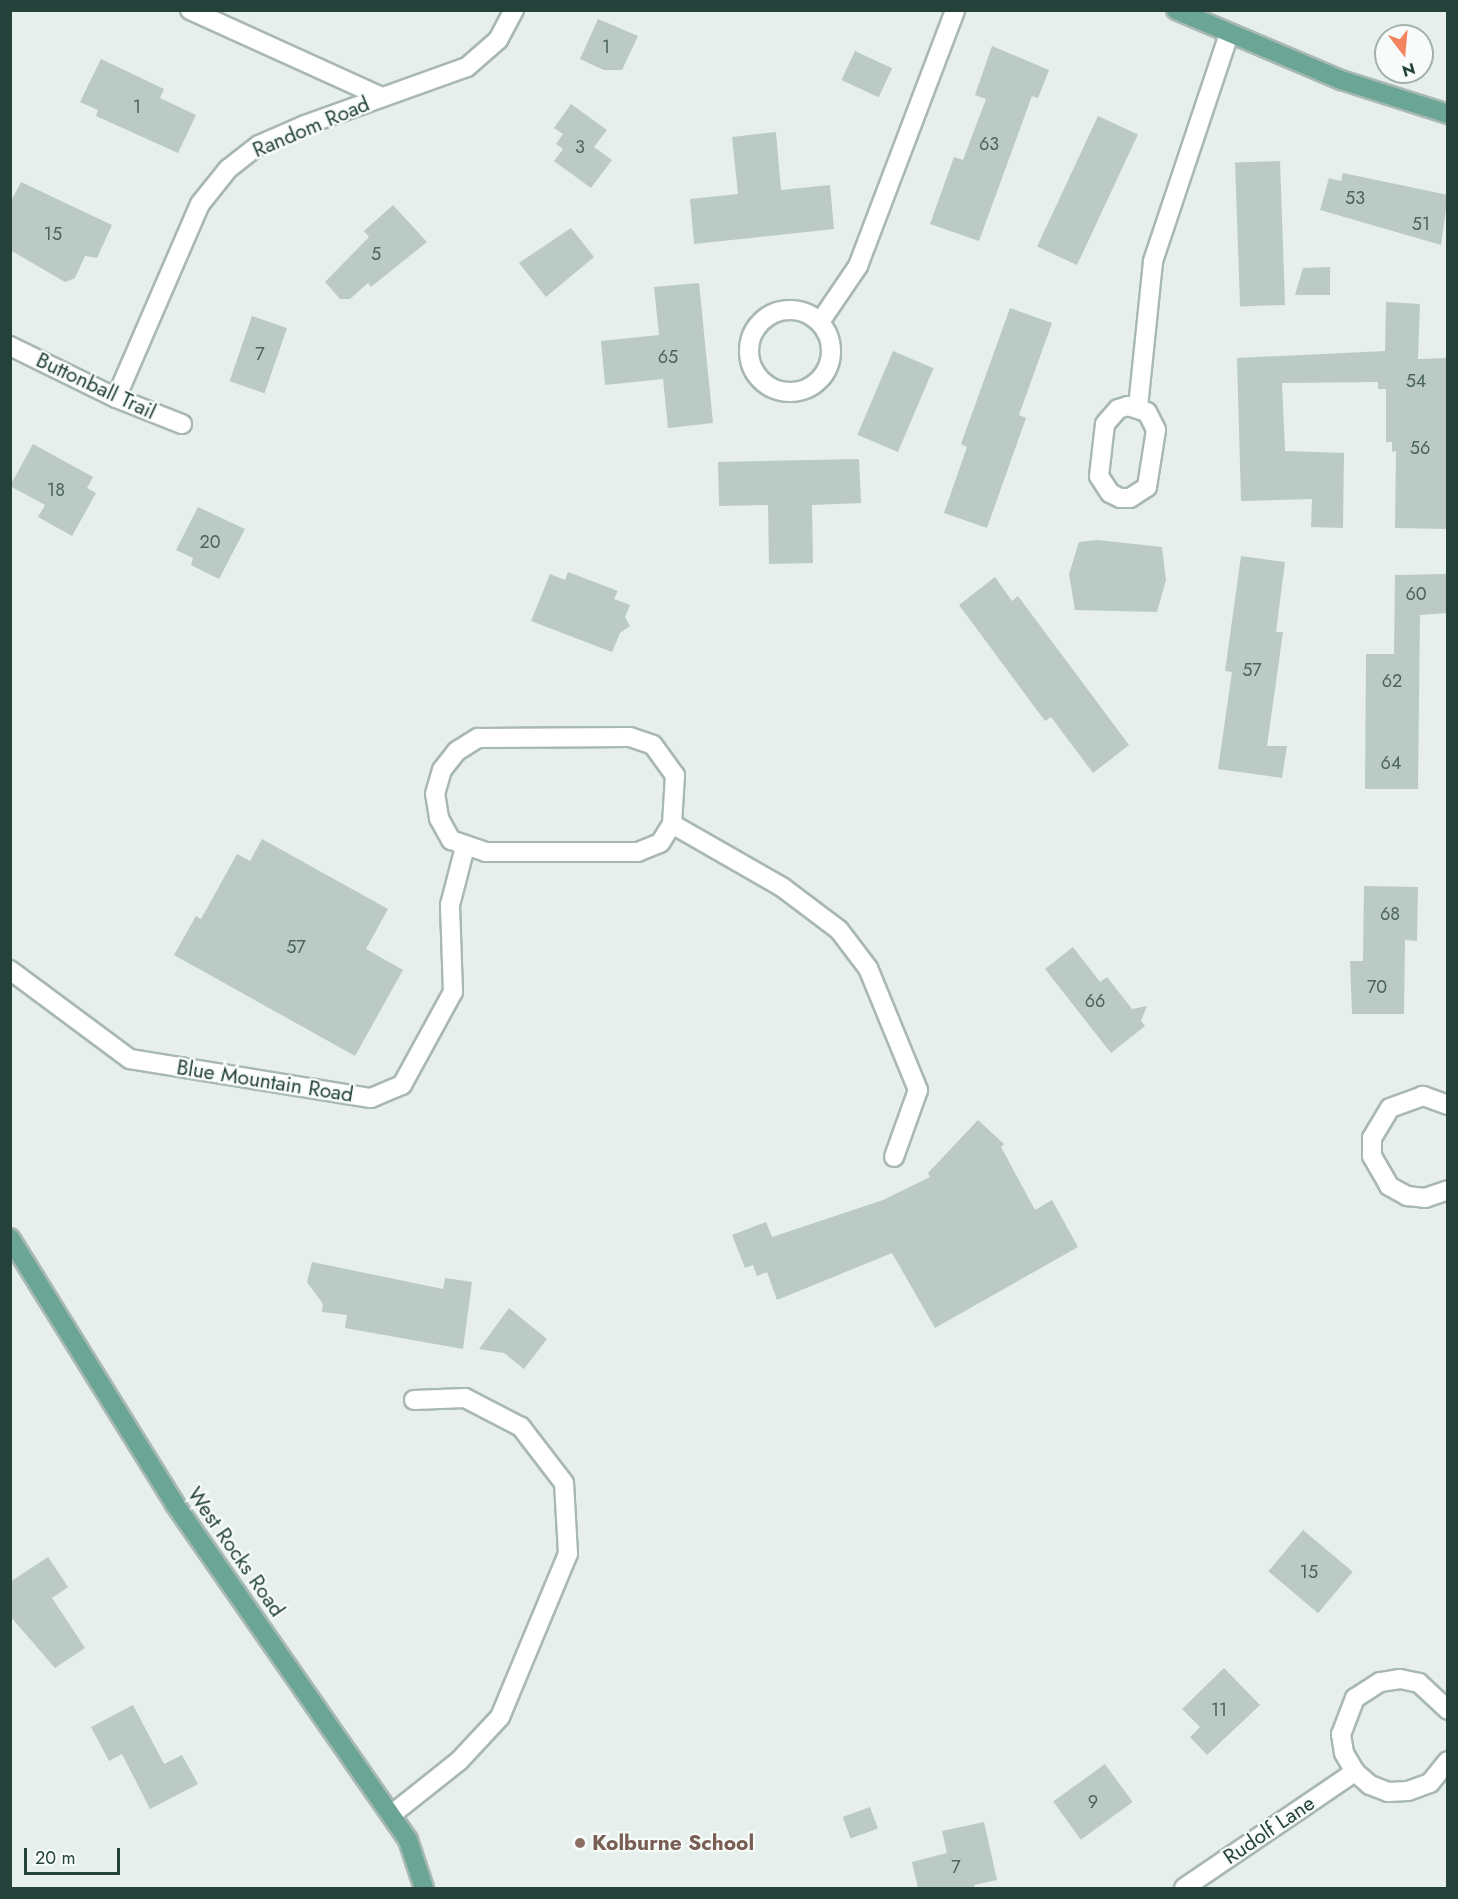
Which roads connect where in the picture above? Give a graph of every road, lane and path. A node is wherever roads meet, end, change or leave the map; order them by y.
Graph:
1 (190, 10) edge
2 (514, 10) edge
3 (955, 10) edge
4 (1176, 10) edge
5 (1229, 34) junction
6 (382, 97) junction
7 (1448, 114) edge
8 (820, 322) junction
9 (10, 346) edge
10 (116, 398) junction
11 (1138, 407) junction
12 (182, 424) dead end
13 (672, 824) junction
14 (465, 847) junction
15 (10, 970) edge
16 (1448, 1105) edge
17 (894, 1157) dead end
18 (1448, 1190) edge
19 (10, 1238) edge
20 (414, 1400) dead end
21 (1448, 1710) edge
22 (1448, 1761) edge
23 (1355, 1772) junction
24 (391, 1815) junction
25 (424, 1888) edge
26 (1184, 1888) edge

1 - 6 street
2 - 6 street, Random Road
3 - 8 street
4 - 5 main road
5 - 7 main road
5 - 11 street
6 - 10 street, Random Road
8 - 8 street
9 - 10 street, Buttonball Trail
10 - 12 street, Buttonball Trail
11 - 11 street
13 - 14 street
13 - 14 street
13 - 17 street
14 - 15 street, Blue Mountain Road
16 - 18 street
19 - 24 main road, West Rocks Road
20 - 24 street
21 - 23 street
22 - 23 street
23 - 26 street, Rudolf Lane
24 - 25 main road, West Rocks Road

